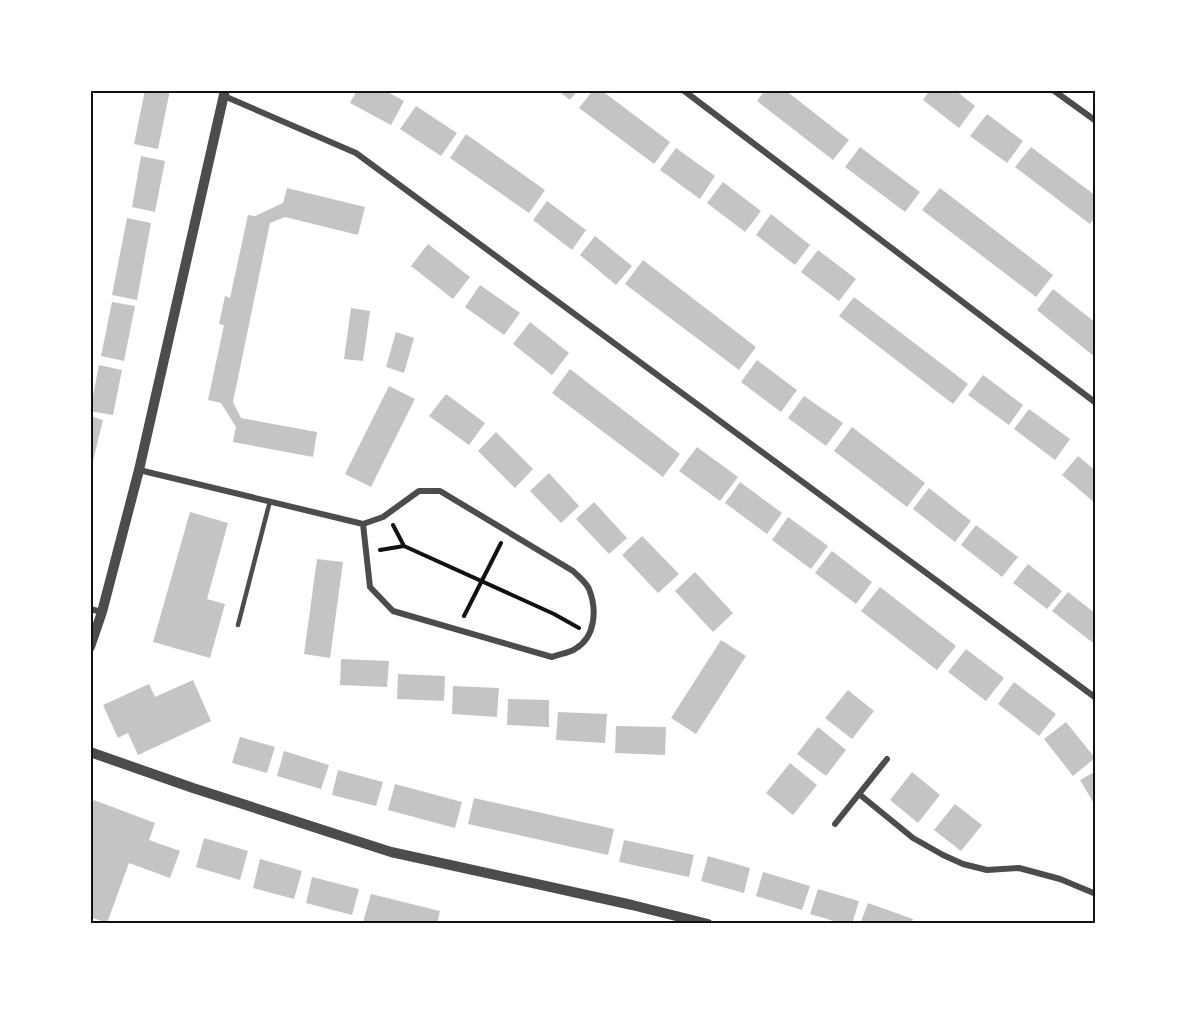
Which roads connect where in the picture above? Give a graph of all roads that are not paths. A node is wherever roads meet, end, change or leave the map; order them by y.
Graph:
1 (683, 90) edge
2 (1053, 90) edge
3 (224, 93) edge
4 (1096, 121) edge
5 (1096, 403) edge
6 (139, 470) junction
7 (270, 501) junction
8 (363, 524) junction
9 (90, 609) edge
10 (102, 612) junction
11 (238, 625) dead end
12 (90, 647) edge
13 (1096, 698) edge
14 (90, 752) edge
15 (887, 759) dead end
16 (859, 794) junction
17 (835, 824) dead end
18 (1096, 894) edge
19 (708, 924) edge

1 - 5 street
2 - 4 street
3 - 6 street
3 - 13 street
6 - 7 street
6 - 10 street
7 - 8 street
7 - 11 lane
8 - 8 street
9 - 10 street
10 - 12 street
14 - 19 street
15 - 16 street
16 - 17 street
16 - 18 street

